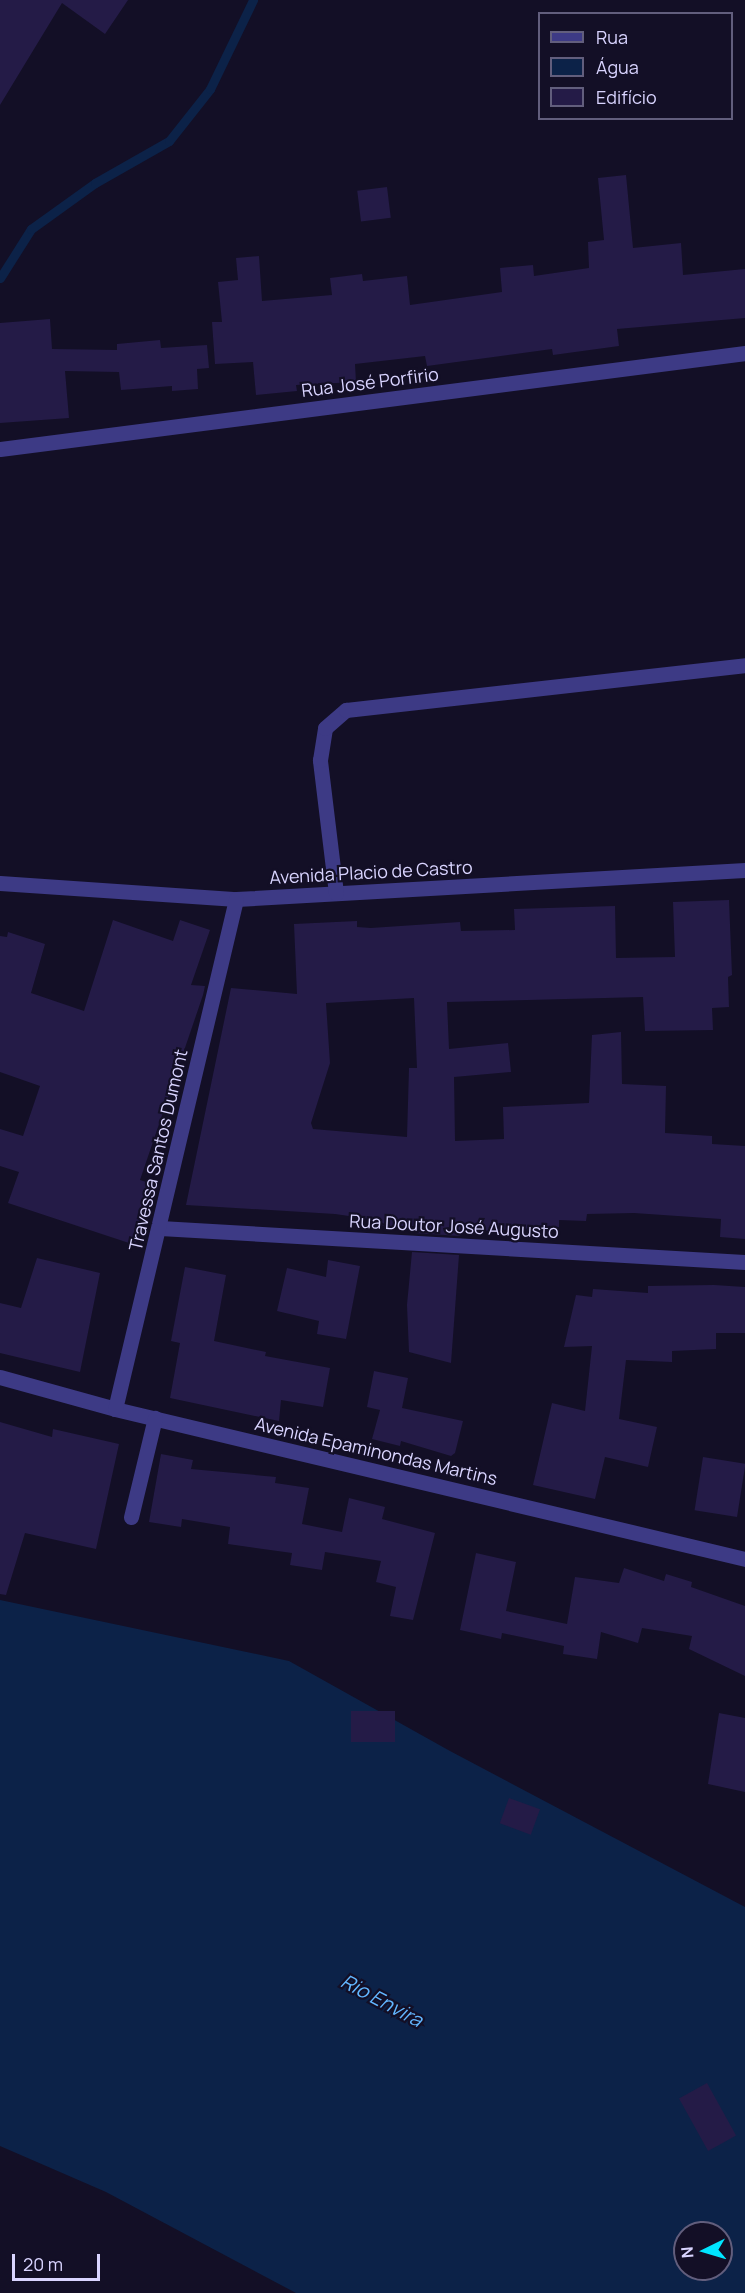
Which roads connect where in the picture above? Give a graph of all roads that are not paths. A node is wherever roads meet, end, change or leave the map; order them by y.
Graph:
1 (745, 353) edge
2 (0, 449) edge
3 (745, 665) edge
4 (745, 870) edge
5 (0, 883) edge
6 (336, 893) junction
7 (236, 899) junction
8 (160, 1228) junction
9 (745, 1262) edge
10 (0, 1377) edge
11 (115, 1409) junction
12 (154, 1418) junction
13 (131, 1517) dead end
14 (745, 1559) edge

1 - 2 street, Rua José Porfirio
3 - 6 street
4 - 6 street, Avenida Placio de Castro
5 - 7 street, Avenida Placio de Castro
6 - 7 street, Avenida Placio de Castro
7 - 8 street, Travessa Santos Dumont
8 - 9 street, Rua Doutor José Augusto
8 - 11 street, Travessa Santos Dumont
10 - 11 street, Avenida Epaminondas Martins
11 - 12 street, Avenida Epaminondas Martins
12 - 13 street
12 - 14 street, Avenida Epaminondas Martins

